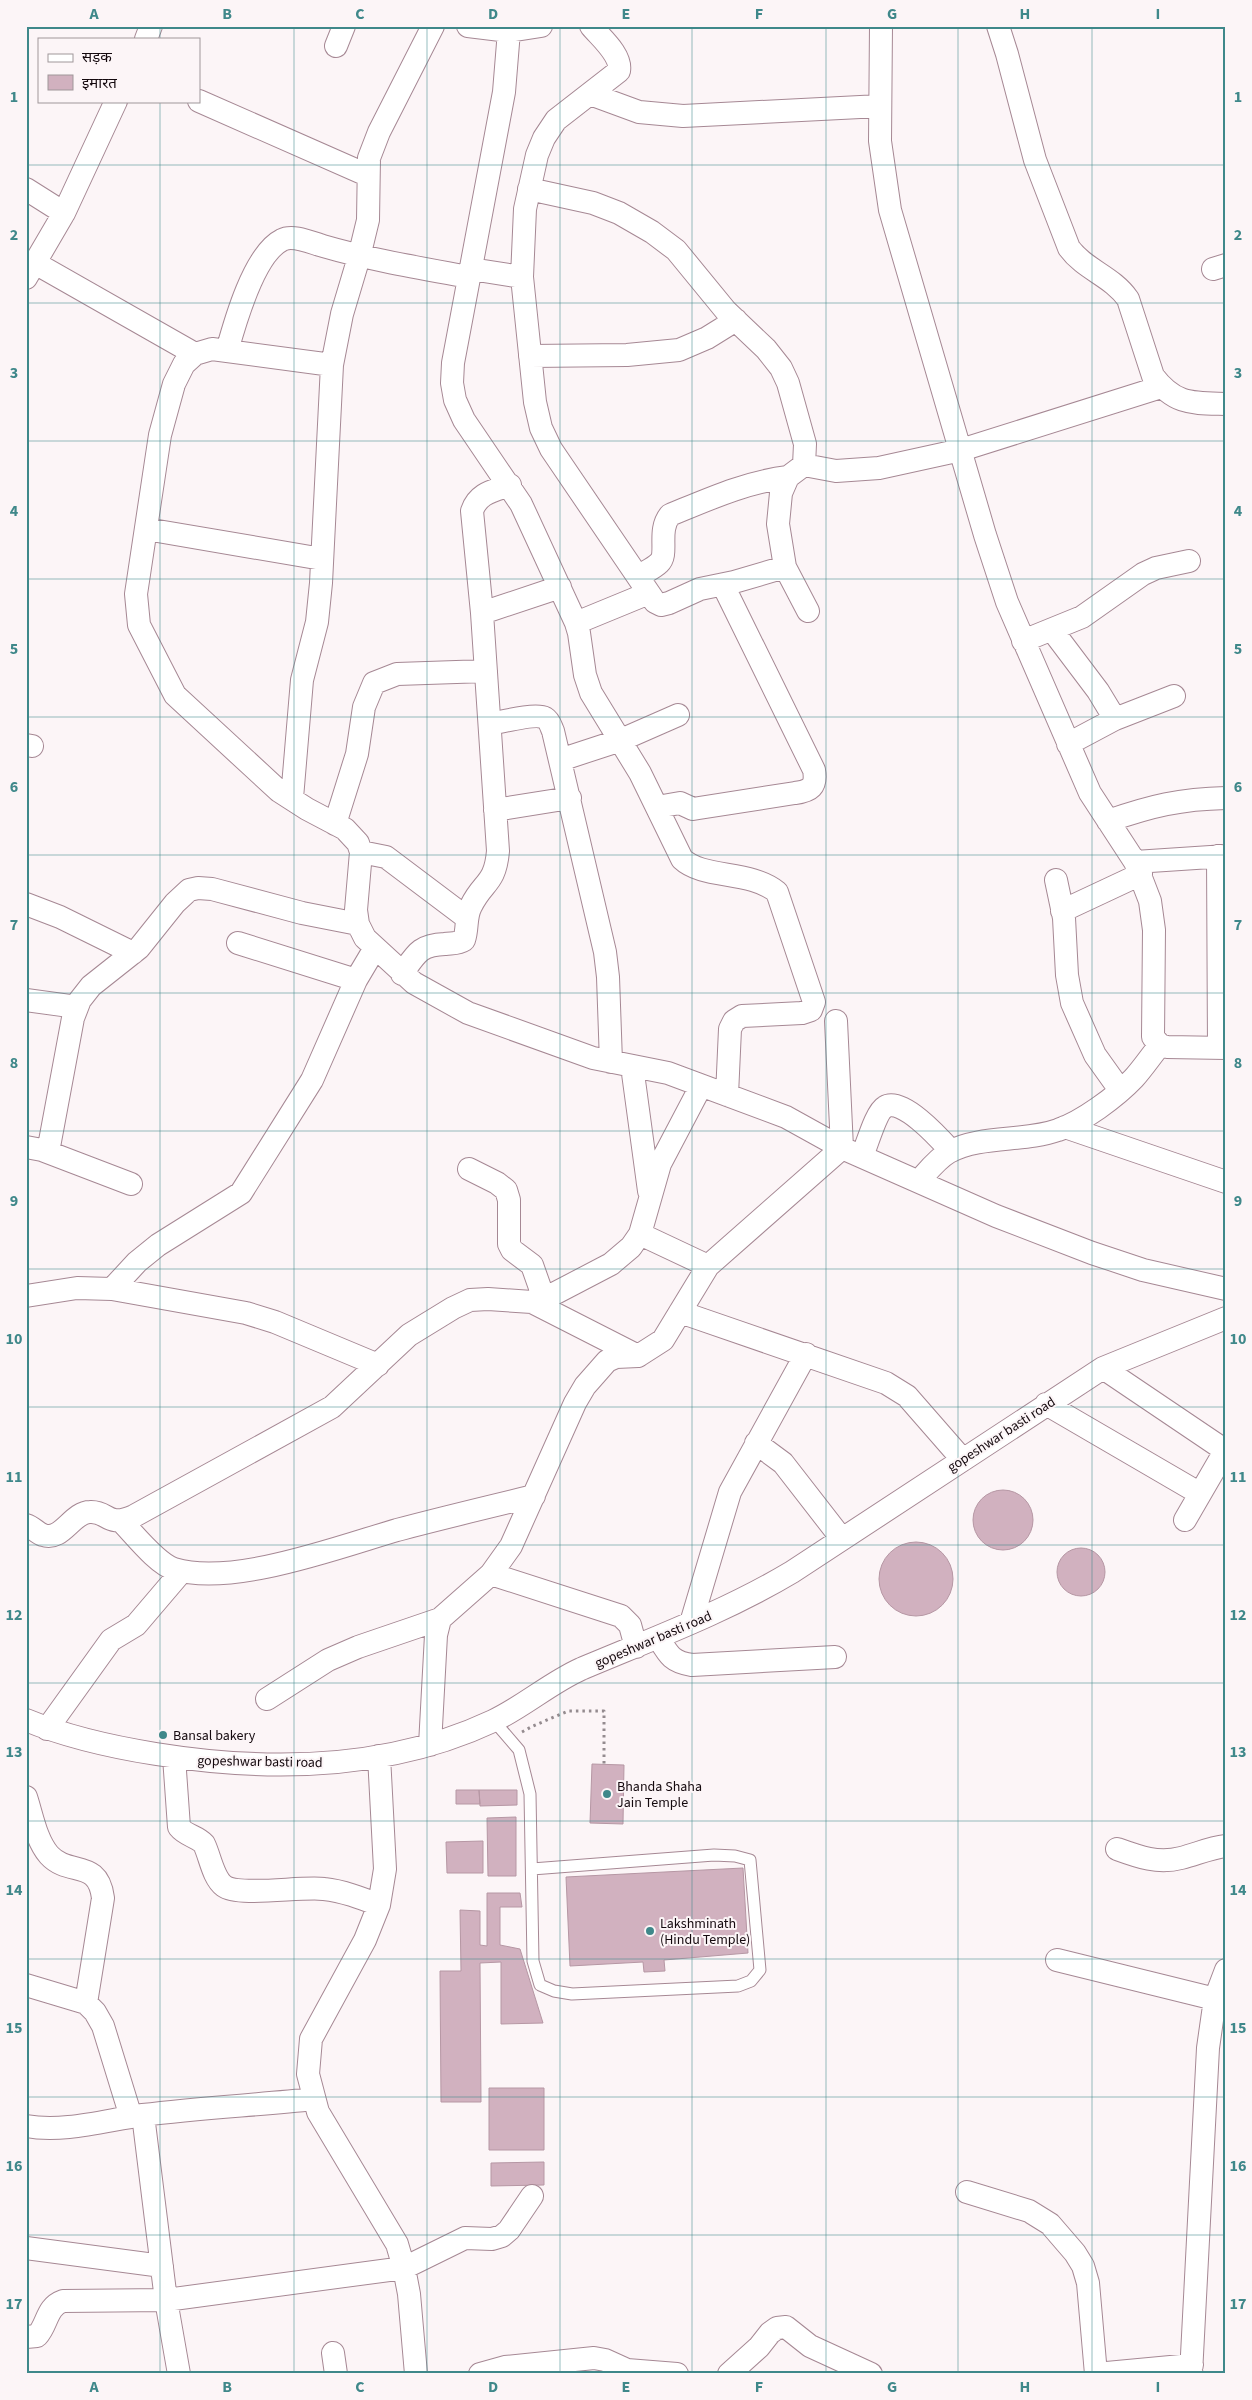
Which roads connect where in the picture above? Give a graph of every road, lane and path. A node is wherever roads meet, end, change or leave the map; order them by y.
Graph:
1 (151, 26) edge
2 (433, 26) edge
3 (468, 26) edge
4 (541, 26) edge
5 (591, 26) edge
6 (881, 26) edge
7 (998, 26) edge
8 (509, 31) junction
9 (146, 38) edge
10 (590, 94) junction
11 (200, 101) edge
12 (116, 102) edge
13 (880, 106) junction
14 (367, 174) junction
15 (26, 189) edge
16 (529, 190) junction
17 (64, 212) junction
18 (360, 257) junction
19 (31, 270) edge
20 (470, 273) junction
21 (522, 277) junction
22 (736, 320) junction
23 (227, 351) junction
24 (195, 354) junction
25 (530, 356) junction
26 (332, 365) junction
27 (1161, 387) junction
28 (1226, 404) edge
29 (961, 450) junction
30 (796, 471) junction
31 (510, 485) junction
32 (146, 529) junction
33 (322, 559) junction
34 (1189, 561) dead end
35 (785, 567) junction
36 (644, 584) junction
37 (723, 585) junction
38 (560, 587) junction
39 (808, 611) dead end
40 (482, 613) junction
41 (576, 623) junction
42 (1052, 630) junction
43 (1023, 641) junction
44 (486, 671) junction
45 (1174, 696) dead end
46 (678, 715) dead end
47 (1114, 718) junction
48 (490, 724) junction
49 (620, 740) junction
50 (1068, 744) junction
51 (560, 760) junction
52 (292, 798) junction
53 (570, 798) junction
54 (1226, 798) edge
55 (657, 807) junction
56 (495, 810) junction
57 (1108, 821) junction
58 (335, 824) junction
59 (361, 852) junction
60 (1222, 856) edge
61 (1138, 868) junction
62 (1056, 880) dead end
63 (26, 904) edge
64 (1062, 911) junction
65 (467, 918) junction
66 (358, 924) junction
67 (238, 943) dead end
68 (375, 948) junction
69 (133, 953) junction
70 (402, 974) junction
71 (356, 980) junction
72 (26, 1000) edge
73 (78, 1006) junction
74 (836, 1021) dead end
75 (1160, 1045) junction
76 (1222, 1048) edge
77 (622, 1064) junction
78 (701, 1086) junction
79 (1120, 1090) junction
80 (727, 1095) junction
81 (1065, 1127) junction
82 (37, 1149) edge
83 (951, 1151) junction
84 (852, 1152) junction
85 (469, 1169) dead end
86 (919, 1181) junction
87 (1226, 1182) edge
88 (131, 1184) dead end
89 (650, 1202) junction
90 (640, 1234) junction
91 (708, 1266) junction
92 (112, 1289) junction
93 (1226, 1289) edge
94 (26, 1296) edge
95 (538, 1300) junction
96 (680, 1312) junction
97 (1226, 1318) edge
98 (806, 1354) junction
99 (638, 1356) junction
100 (378, 1364) junction
101 (1103, 1368) junction
102 (1046, 1404) junction
103 (756, 1443) junction
104 (1225, 1451) edge
105 (962, 1459) junction
106 (1192, 1489) dead end
107 (534, 1496) junction
108 (1185, 1520) dead end
109 (121, 1521) junction
110 (26, 1526) edge
111 (842, 1539) junction
112 (182, 1571) junction
113 (491, 1574) junction
114 (440, 1619) junction
115 (690, 1623) junction
116 (658, 1638) junction
117 (636, 1647) junction
118 (835, 1657) dead end
119 (267, 1699) dead end
120 (26, 1720) edge
121 (494, 1721) junction
122 (47, 1729) junction
123 (510, 1740) junction
124 (430, 1745) junction
125 (379, 1756) junction
126 (174, 1757) junction
127 (604, 1764) dead end
128 (26, 1796) edge
129 (1226, 1846) edge
130 (1117, 1849) dead end
131 (532, 1869) junction
132 (379, 1905) junction
133 (1056, 1960) dead end
134 (26, 1985) edge
135 (1222, 1985) edge
136 (86, 2003) junction
137 (314, 2099) junction
138 (137, 2116) junction
139 (26, 2126) edge
140 (967, 2192) dead end
141 (532, 2196) dead end
142 (26, 2248) edge
143 (162, 2266) junction
144 (404, 2268) junction
145 (166, 2300) junction
146 (26, 2337) edge
147 (1191, 2369) edge
148 (173, 2373) edge
149 (416, 2374) edge
150 (480, 2374) edge
151 (677, 2374) edge
152 (729, 2374) edge
153 (871, 2374) edge
154 (1096, 2374) edge

1 - 9 street
2 - 14 street
3 - 8 street
4 - 8 street
5 - 10 street
6 - 13 street
7 - 27 street
8 - 20 street
10 - 13 street
10 - 16 street
11 - 14 street
12 - 17 street
13 - 29 street
14 - 18 street
15 - 17 street
16 - 21 street
16 - 22 street
17 - 19 street
18 - 20 street
18 - 23 street
18 - 26 street
19 - 24 street
20 - 21 street
20 - 31 street
21 - 25 street
22 - 25 street
22 - 30 street
23 - 24 street
23 - 26 street
24 - 32 street
25 - 36 street
26 - 33 street
27 - 28 street
27 - 29 street
29 - 30 street
29 - 43 street
30 - 35 street
30 - 36 street
31 - 38 street
31 - 40 street
32 - 33 street
32 - 52 street
33 - 52 street
34 - 42 street
35 - 37 street
35 - 39 street
36 - 37 street
36 - 41 street
37 - 55 street
38 - 40 street
38 - 41 street
40 - 44 street
41 - 49 street
42 - 43 street
42 - 47 street
43 - 50 street
44 - 48 street
44 - 58 street
45 - 47 street
46 - 49 street
47 - 50 street
48 - 51 street
48 - 56 street
49 - 51 street
49 - 55 street
50 - 57 street
51 - 53 street
52 - 58 street
53 - 56 street
53 - 77 street
54 - 57 street
55 - 80 street
56 - 65 street
57 - 61 street
58 - 59 street
59 - 65 street
59 - 66 street
60 - 61 street
60 - 76 street
61 - 64 street
61 - 75 street
62 - 64 street
63 - 69 street
64 - 79 street
65 - 70 street
66 - 68 street
66 - 69 street
67 - 71 street
68 - 70 street
68 - 71 street
69 - 73 street
70 - 77 street
71 - 92 street
72 - 73 street
73 - 82 street
74 - 84 street
75 - 76 street
75 - 79 street
77 - 78 street
77 - 89 street
78 - 80 street
78 - 89 street
79 - 81 street
80 - 84 street
81 - 83 street
81 - 87 street
82 - 88 street
83 - 84 street
83 - 86 street
84 - 86 street
84 - 91 street
85 - 95 street
86 - 93 street
89 - 90 street
90 - 91 street
90 - 95 street
91 - 96 street
92 - 94 street
92 - 100 street
95 - 99 street
95 - 100 street
96 - 98 street
96 - 99 street
97 - 101 street, gopeshwar basti road
98 - 103 street
98 - 105 street
99 - 107 street
100 - 109 street
101 - 102 street, gopeshwar basti road
101 - 104 street
102 - 105 street, gopeshwar basti road
102 - 106 street
103 - 111 street
103 - 115 street
104 - 108 street
105 - 111 street, gopeshwar basti road
107 - 112 street
107 - 113 street
109 - 110 street
109 - 112 street
111 - 115 street, gopeshwar basti road
112 - 122 street
113 - 114 street
113 - 117 street
114 - 119 street
114 - 124 street
115 - 116 street, gopeshwar basti road
116 - 117 street, gopeshwar basti road
116 - 118 street
117 - 121 street, gopeshwar basti road
120 - 122 street, gopeshwar basti road
121 - 123 lane
121 - 124 street, gopeshwar basti road
122 - 126 street, gopeshwar basti road
123 - 127 path
123 - 131 lane
124 - 125 street, gopeshwar basti road
125 - 126 street, gopeshwar basti road
125 - 132 street
126 - 132 street
128 - 136 street
129 - 130 street
131 - 131 lane
132 - 137 street
133 - 135 street
134 - 136 street
135 - 147 street
136 - 138 street
137 - 138 street
137 - 144 street
138 - 139 street
138 - 143 street
140 - 154 street
141 - 144 street
142 - 143 street
143 - 145 street
144 - 145 street
144 - 149 street
145 - 146 street
145 - 148 street
147 - 154 street
150 - 151 street
152 - 153 street

